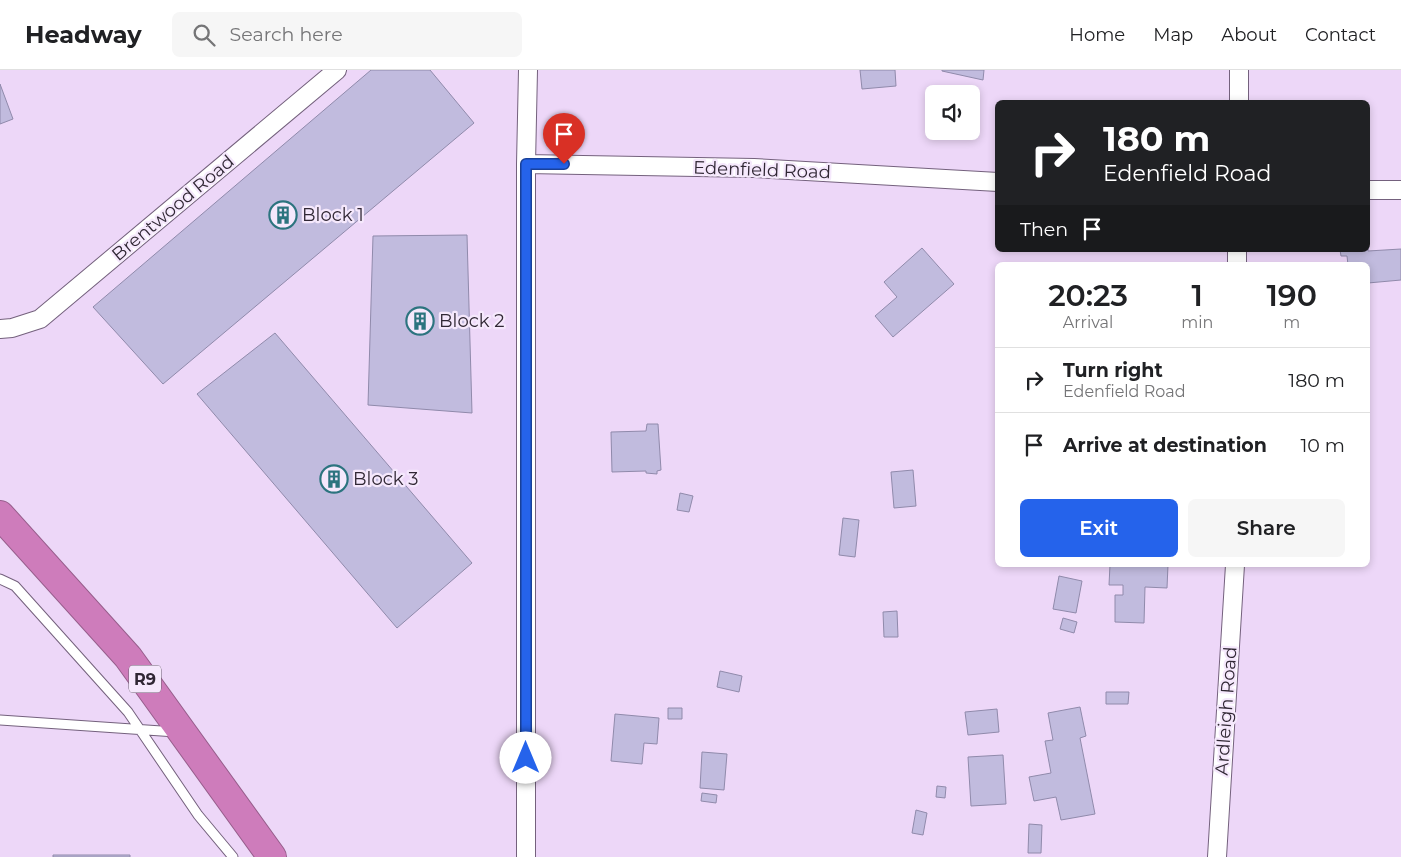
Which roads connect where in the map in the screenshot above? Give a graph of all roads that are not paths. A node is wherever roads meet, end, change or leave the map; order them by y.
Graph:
1 (337, 70) edge
2 (528, 70) edge
3 (1240, 70) edge
4 (1239, 100) edge
5 (526, 164) junction
6 (995, 182) edge
7 (1370, 190) edge
8 (1401, 190) edge
9 (0, 329) edge
10 (0, 515) edge
11 (1235, 567) edge
12 (0, 579) edge
13 (0, 720) edge
14 (140, 730) junction
15 (184, 733) junction
16 (233, 857) edge
17 (272, 857) edge
18 (526, 857) edge
19 (1217, 857) edge

1 - 9 street, Brentwood Road
2 - 5 street
3 - 4 street
5 - 6 street, Edenfield Road
5 - 18 street
7 - 8 street
10 - 15 highway, R9
11 - 19 street, Ardleigh Road
12 - 14 lane
13 - 14 lane
14 - 15 lane
14 - 16 lane
15 - 17 highway, R9

